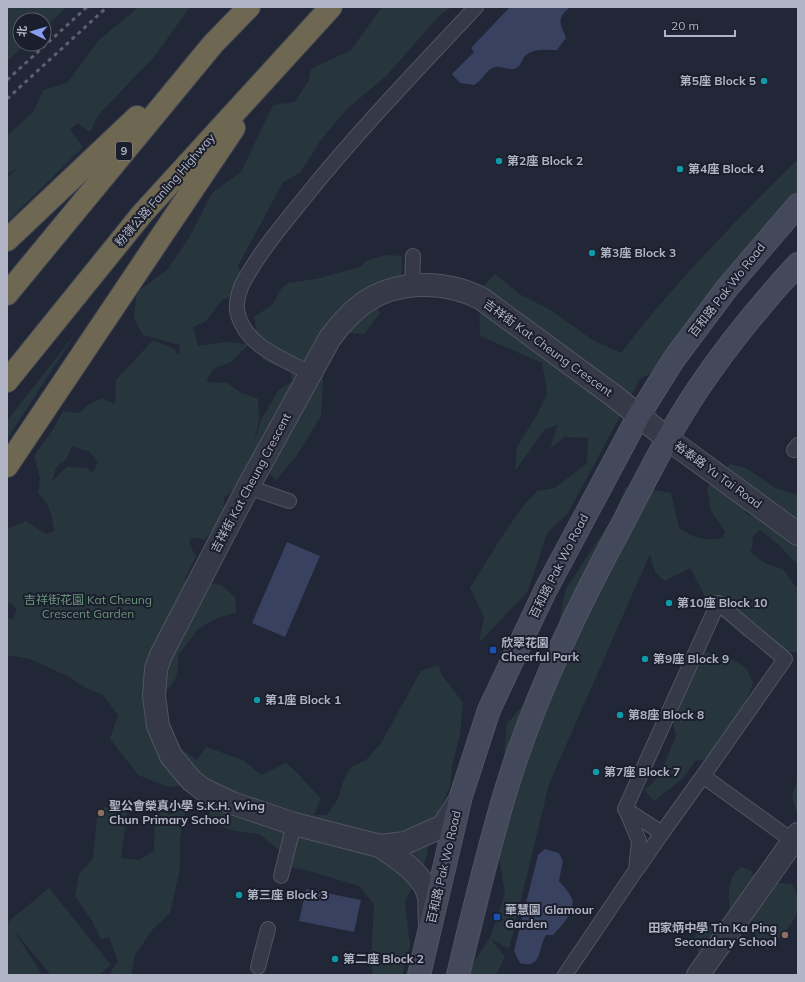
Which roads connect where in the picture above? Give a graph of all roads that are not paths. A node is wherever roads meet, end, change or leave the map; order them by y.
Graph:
1 (249, 7) edge
2 (331, 7) edge
3 (476, 7) edge
4 (213, 44) junction
5 (270, 73) junction
6 (798, 205) edge
7 (7, 240) edge
8 (413, 256) dead end
9 (798, 264) edge
10 (412, 286) junction
11 (7, 294) edge
12 (310, 373) junction
13 (7, 380) edge
14 (639, 415) junction
15 (668, 439) junction
16 (7, 466) edge
17 (248, 487) junction
18 (289, 502) dead end
19 (798, 534) edge
20 (703, 776) junction
21 (461, 796) junction
22 (625, 810) junction
23 (294, 824) junction
24 (662, 833) junction
25 (796, 838) edge
26 (380, 846) junction
27 (636, 870) junction
28 (281, 876) dead end
29 (430, 924) junction
30 (268, 929) dead end
31 (258, 967) dead end
32 (419, 975) edge
33 (458, 975) edge
34 (565, 975) edge
35 (698, 975) edge

1 - 4 highway, 9
2 - 5 highway, 粉嶺公路 Fanling Highway
3 - 12 lane
4 - 7 highway
4 - 11 highway, 9
5 - 13 highway, 粉嶺公路 Fanling Highway
5 - 16 highway
6 - 14 main road, 百和路 Pak Wo Road
8 - 10 lane
9 - 15 main road
10 - 12 street, 吉祥街 Kat Cheung Crescent
10 - 14 street, 吉祥街 Kat Cheung Crescent
12 - 17 street, 吉祥街 Kat Cheung Crescent
14 - 15 street, 裕泰路 Yu Tai Road
14 - 21 main road, 百和路 Pak Wo Road
15 - 19 street, 裕泰路 Yu Tai Road
15 - 33 main road
17 - 18 lane
17 - 23 street, 吉祥街 Kat Cheung Crescent
20 - 22 lane
20 - 24 lane
20 - 25 lane
21 - 26 street, 吉祥街 Kat Cheung Crescent
21 - 29 main road, 百和路 Pak Wo Road
22 - 24 lane
22 - 27 lane
23 - 26 street, 吉祥街 Kat Cheung Crescent
23 - 28 lane
24 - 27 lane
25 - 35 street
26 - 29 street, 吉祥街 Kat Cheung Crescent
27 - 34 lane
29 - 32 main road, 百和路 Pak Wo Road
30 - 31 lane

